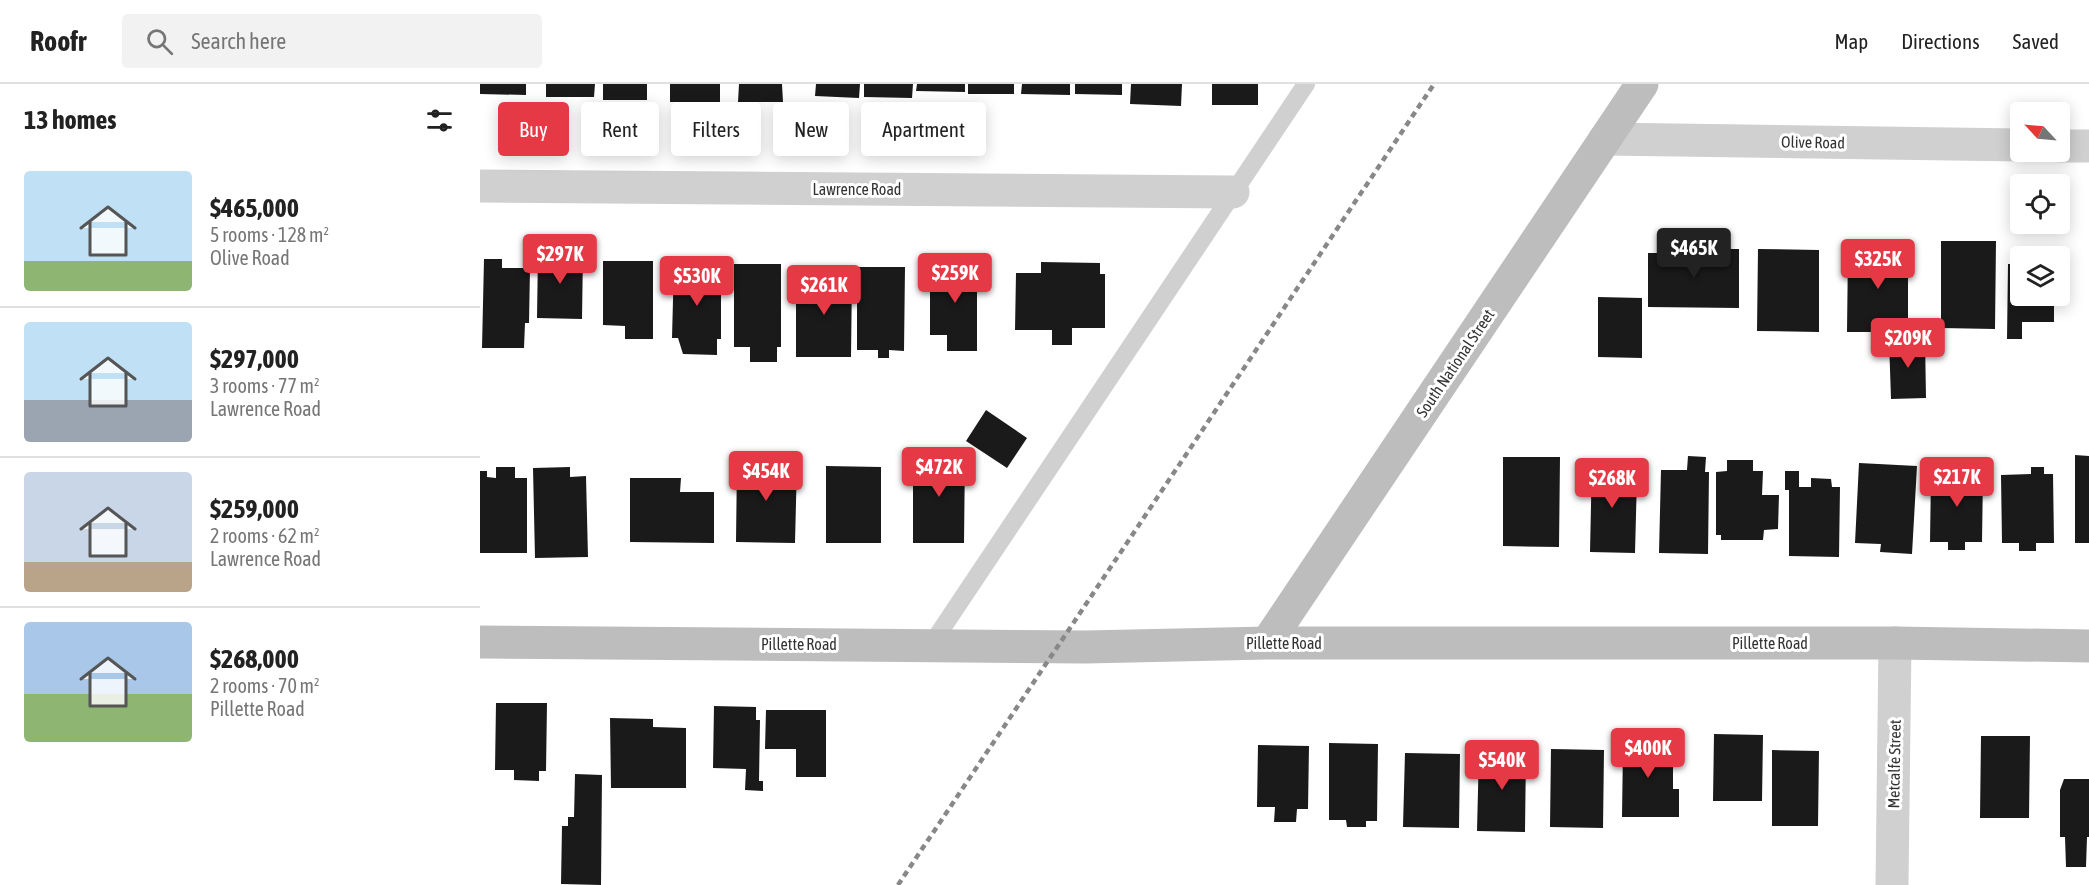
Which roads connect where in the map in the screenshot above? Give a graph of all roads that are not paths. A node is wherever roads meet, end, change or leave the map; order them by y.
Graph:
1 (1306, 84) edge
2 (1642, 84) edge
3 (1605, 139) junction
4 (2010, 145) edge
5 (2070, 146) edge
6 (2089, 146) edge
7 (480, 186) edge
8 (1233, 192) junction
9 (480, 642) edge
10 (1268, 643) junction
11 (1895, 643) junction
12 (931, 645) junction
13 (2089, 646) edge
14 (1892, 885) edge

1 - 8 lane
2 - 3 street, South National Street
3 - 4 street, Olive Road
3 - 10 street, South National Street
5 - 6 street
7 - 8 street, Lawrence Road
8 - 12 lane
9 - 12 street, Pillette Road
10 - 11 street, Pillette Road
10 - 12 street, Pillette Road
11 - 13 street, Pillette Road
11 - 14 street, Metcalfe Street

